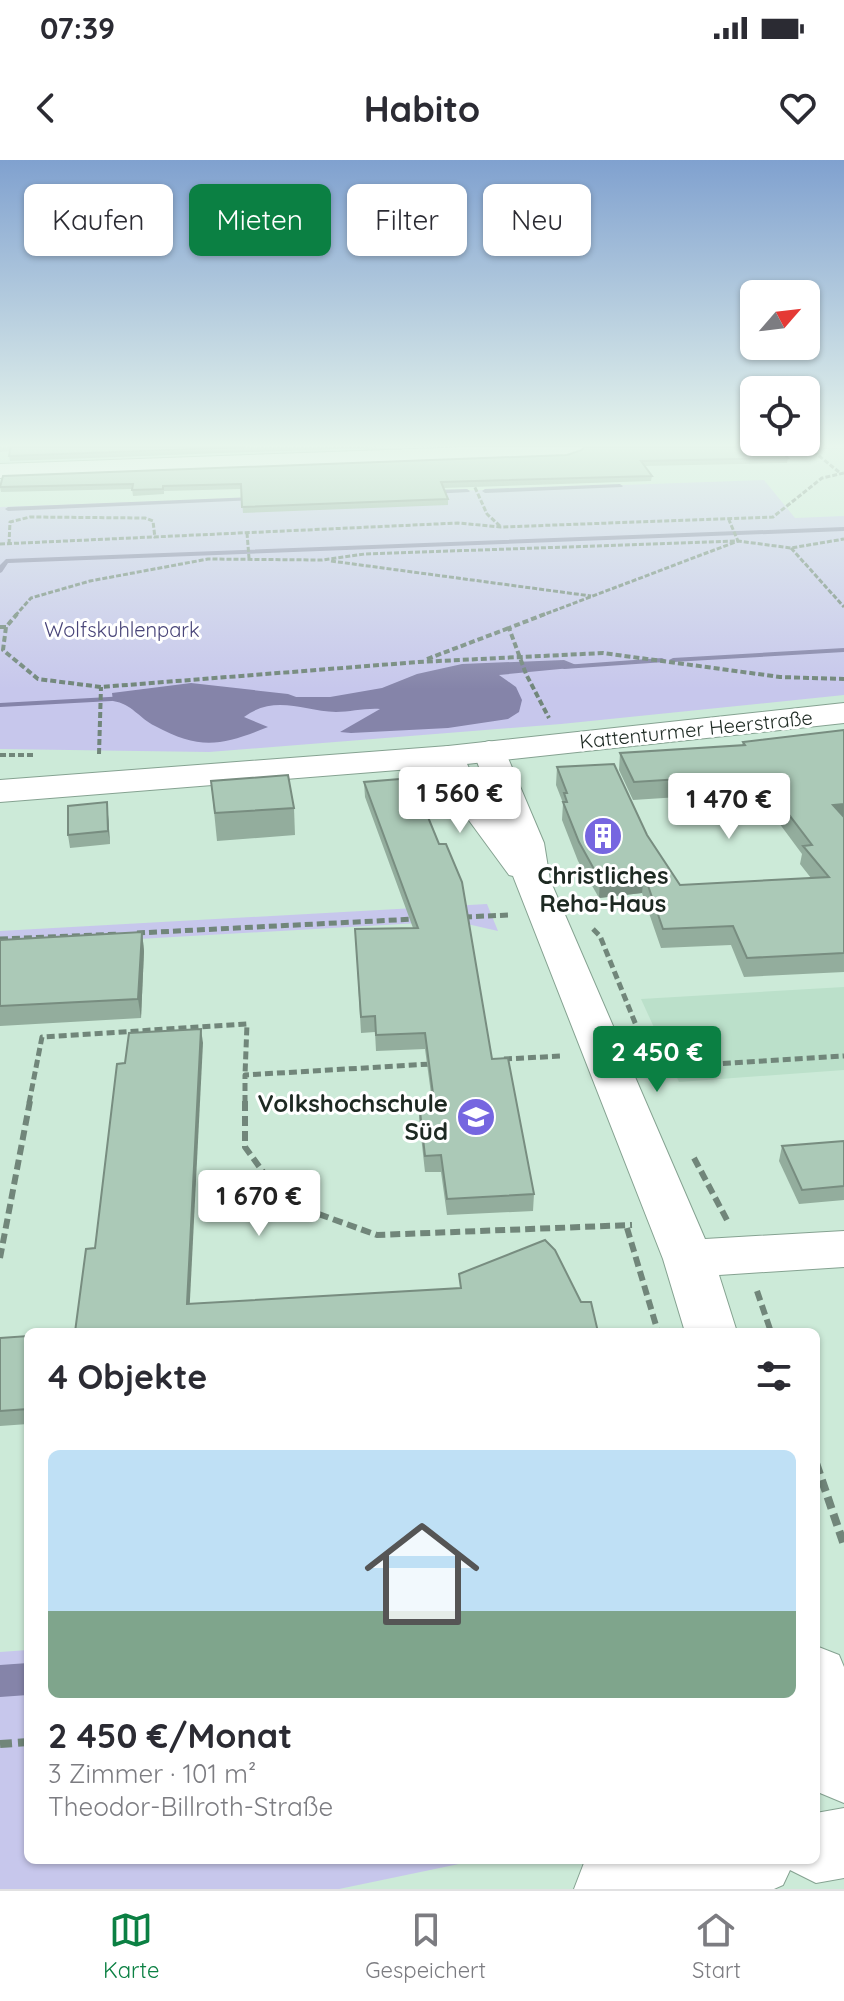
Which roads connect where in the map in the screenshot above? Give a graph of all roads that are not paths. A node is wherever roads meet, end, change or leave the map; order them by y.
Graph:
1 (844, 713) edge
2 (489, 751) junction
3 (448, 756) junction
4 (109, 768) junction
5 (0, 775) edge
6 (0, 791) edge
7 (514, 900) junction
8 (681, 1242) junction
9 (844, 1249) edge
10 (710, 1328) edge
11 (820, 1689) edge
12 (842, 1756) edge
13 (844, 1843) edge
14 (820, 1847) edge
15 (738, 1864) edge
16 (610, 1889) edge

1 - 2 main road, Kattenturmer Heerstraße
2 - 3 main road, Kattenturmer Heerstraße
2 - 7 street
3 - 4 main road, Kattenturmer Heerstraße
3 - 7 street
4 - 5 main road, Kattenturmer Heerstraße
4 - 6 main road, Kattenturmer Heerstraße
7 - 8 street
8 - 9 street
8 - 10 street
11 - 12 street
13 - 14 street
15 - 16 street

